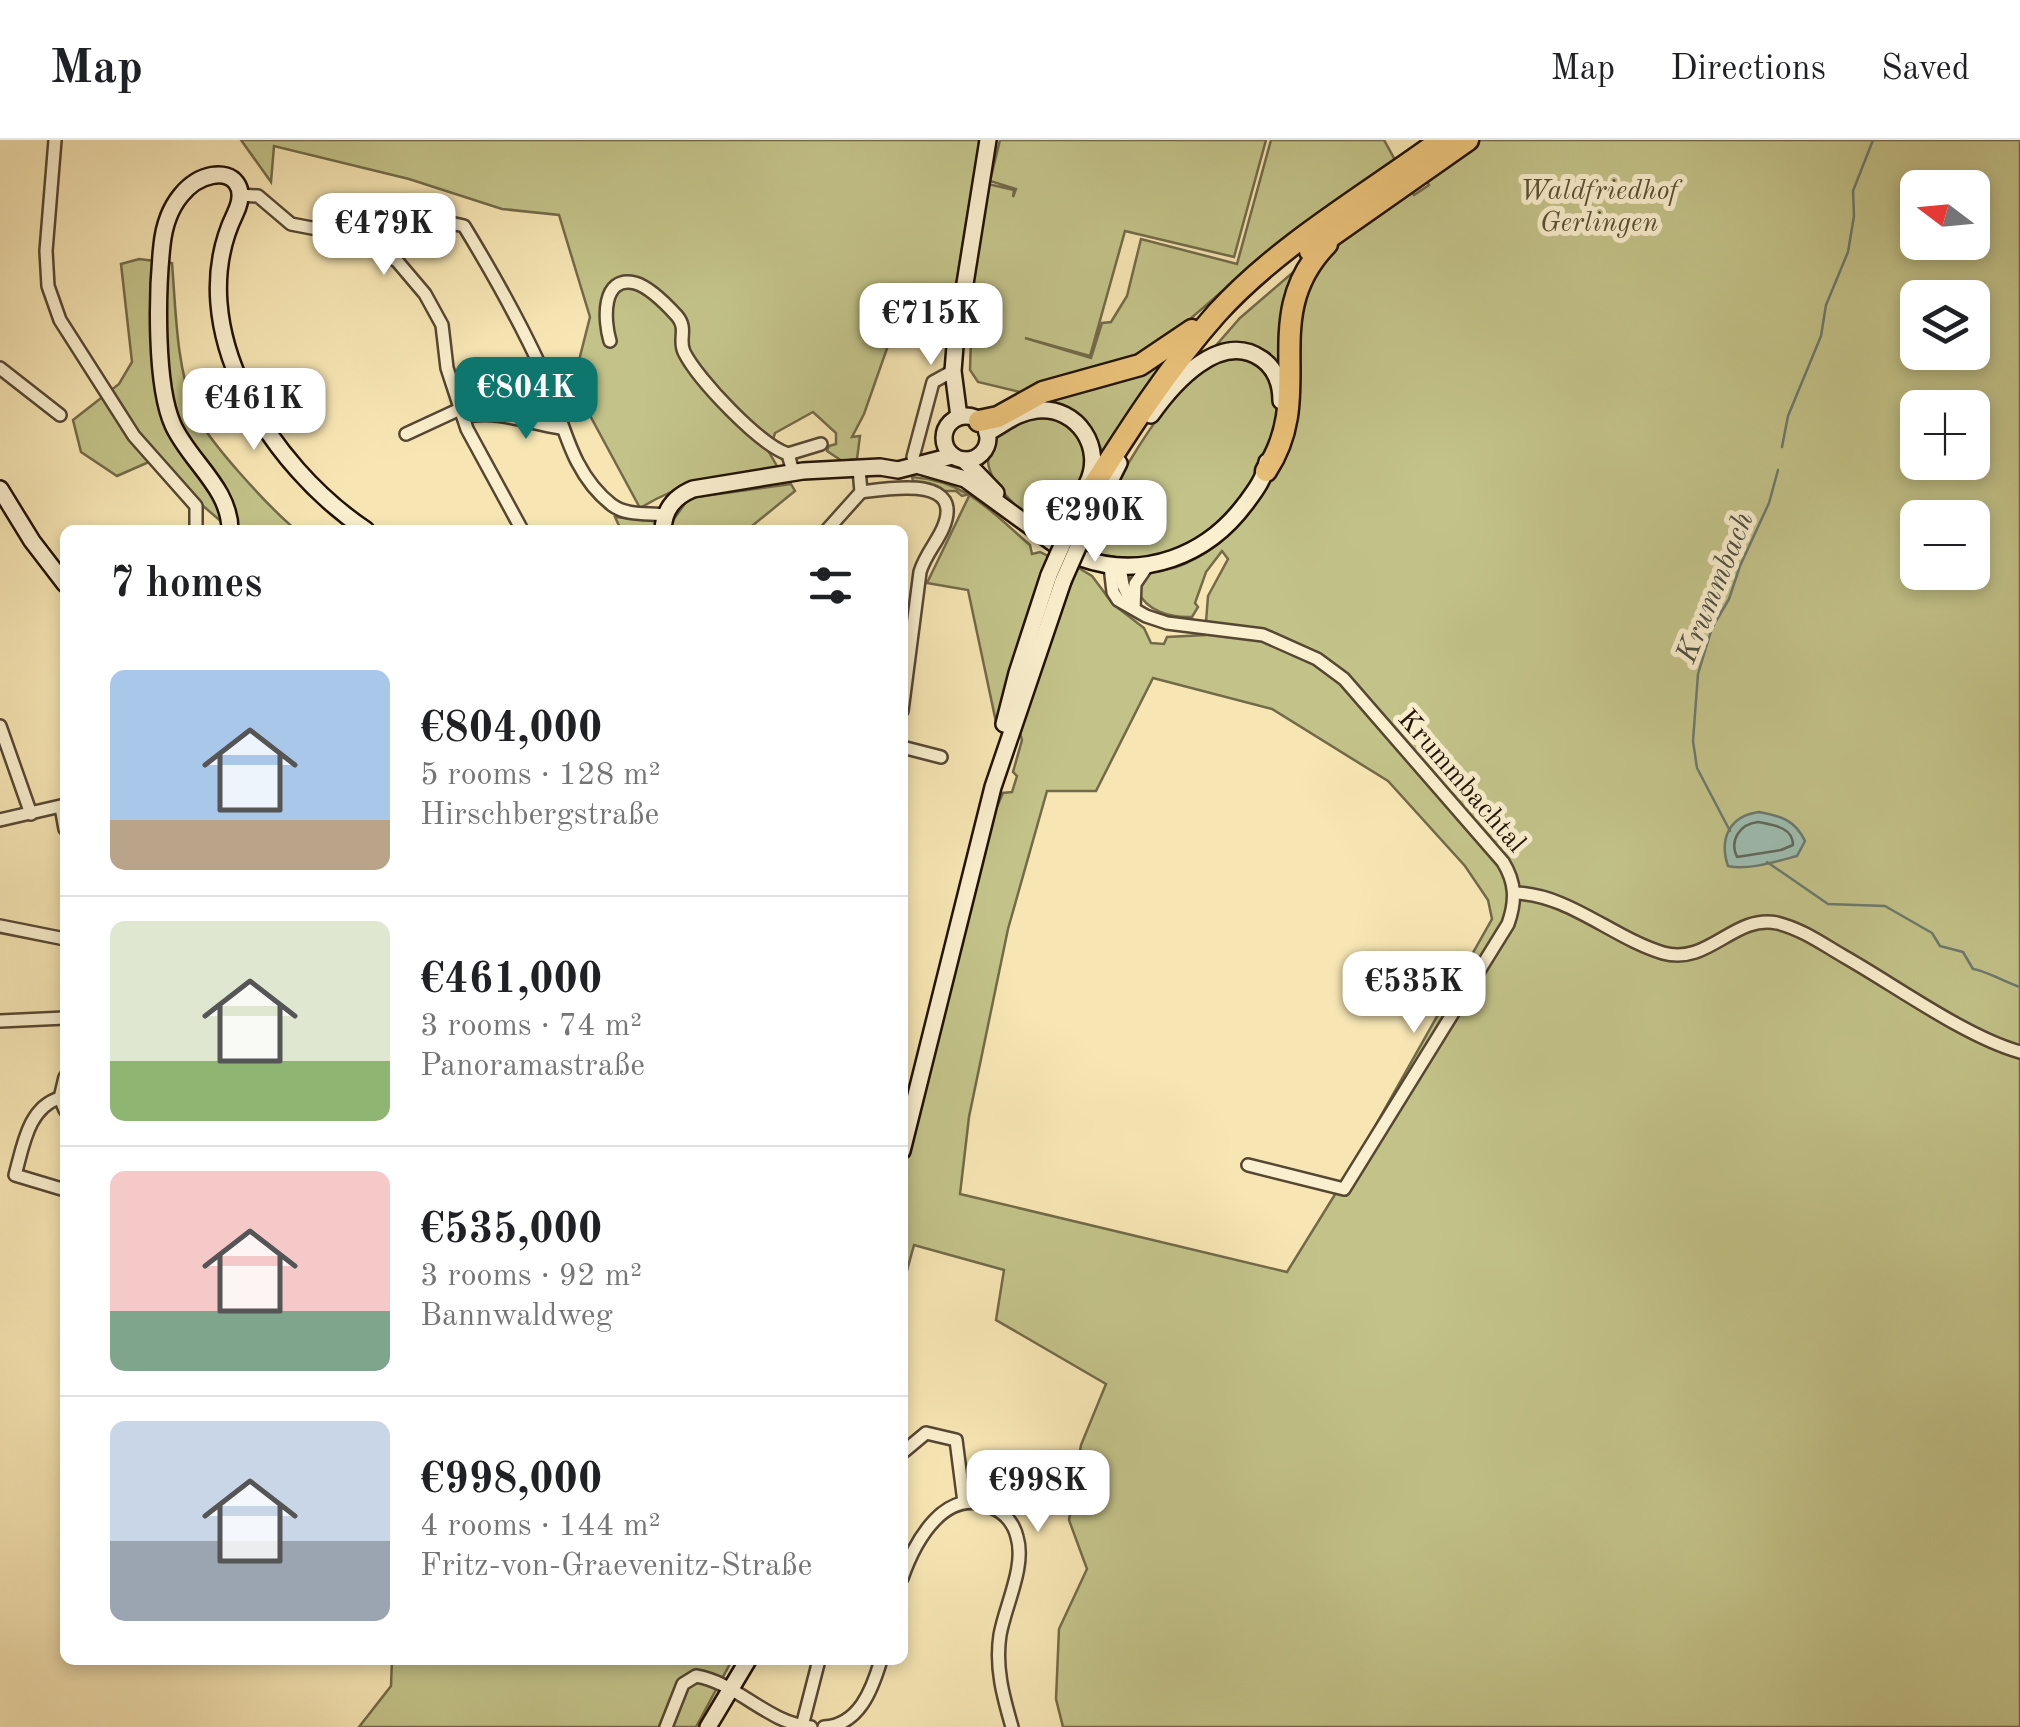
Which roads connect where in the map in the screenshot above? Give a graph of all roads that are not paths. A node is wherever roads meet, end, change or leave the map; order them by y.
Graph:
1 (54, 140) edge
2 (988, 140) edge
3 (1441, 140) edge
4 (1468, 140) edge
5 (1410, 173) junction
6 (239, 195) junction
7 (456, 224) dead end
8 (1339, 232) junction
9 (1218, 312) junction
10 (610, 341) dead end
11 (0, 368) edge
12 (954, 371) junction
13 (1173, 384) junction
14 (461, 413) junction
15 (60, 415) dead end
16 (975, 424) junction
17 (560, 428) junction
18 (406, 434) dead end
19 (821, 444) dead end
20 (953, 452) junction
21 (788, 454) junction
22 (982, 454) junction
23 (915, 461) junction
24 (858, 468) junction
25 (1266, 470) junction
26 (793, 472) junction
27 (991, 486) junction
28 (0, 489) edge
29 (861, 492) junction
30 (1004, 506) junction
31 (664, 523) edge
32 (1077, 523) junction
33 (196, 525) edge
34 (230, 525) edge
35 (359, 525) edge
36 (519, 525) edge
37 (831, 525) edge
38 (1054, 543) dead end
39 (1081, 558) dead end
40 (1148, 565) junction
41 (1115, 566) junction
42 (60, 577) edge
43 (1134, 608) junction
44 (908, 665) edge
45 (0, 726) edge
46 (908, 749) edge
47 (941, 757) dead end
48 (60, 807) edge
49 (31, 814) junction
50 (0, 820) edge
51 (1515, 893) junction
52 (0, 926) edge
53 (60, 939) edge
54 (60, 1018) edge
55 (0, 1021) edge
56 (2020, 1052) edge
57 (60, 1104) edge
58 (908, 1127) edge
59 (1248, 1165) dead end
60 (60, 1188) edge
61 (908, 1448) edge
62 (964, 1502) junction
63 (908, 1564) edge
64 (745, 1665) edge
65 (817, 1665) edge
66 (879, 1665) edge
67 (731, 1691) junction
68 (796, 1726) edge
69 (844, 1726) edge
70 (666, 1727) edge
71 (708, 1727) edge
72 (811, 1727) edge
73 (824, 1727) edge
74 (1012, 1727) edge

1 - 33 street
2 - 12 main road
3 - 5 highway
4 - 5 highway
5 - 8 highway
5 - 9 highway
6 - 14 street
6 - 34 main road
6 - 35 main road
7 - 17 street
8 - 13 highway
8 - 25 highway
9 - 16 highway
9 - 32 highway
10 - 21 street
11 - 15 street
12 - 16 main road
12 - 23 street
13 - 25 main road
13 - 32 main road
14 - 17 street
14 - 18 street
14 - 36 street
16 - 20 main road
16 - 22 main road
16 - 32 main road
17 - 31 street
19 - 21 street
20 - 22 main road
20 - 23 main road
20 - 27 main road
21 - 26 street
22 - 27 main road
23 - 24 main road
23 - 30 main road
24 - 26 main road
24 - 29 street
25 - 40 main road
26 - 31 main road
27 - 30 main road
28 - 42 main road
29 - 37 street
29 - 44 street
30 - 38 main road
32 - 58 main road, bridge
39 - 41 main road
40 - 41 main road
40 - 43 street
41 - 43 street
43 - 51 street, Krummbachtal
45 - 49 street
46 - 47 street
48 - 49 street
49 - 50 street
51 - 56 street, Krummbachtal
51 - 59 street
52 - 53 street
54 - 55 street
57 - 60 street
61 - 62 street
62 - 63 street
62 - 74 street
64 - 67 main road
65 - 68 street
66 - 69 street
67 - 68 street
67 - 70 street
67 - 71 main road
68 - 72 street
69 - 73 street

